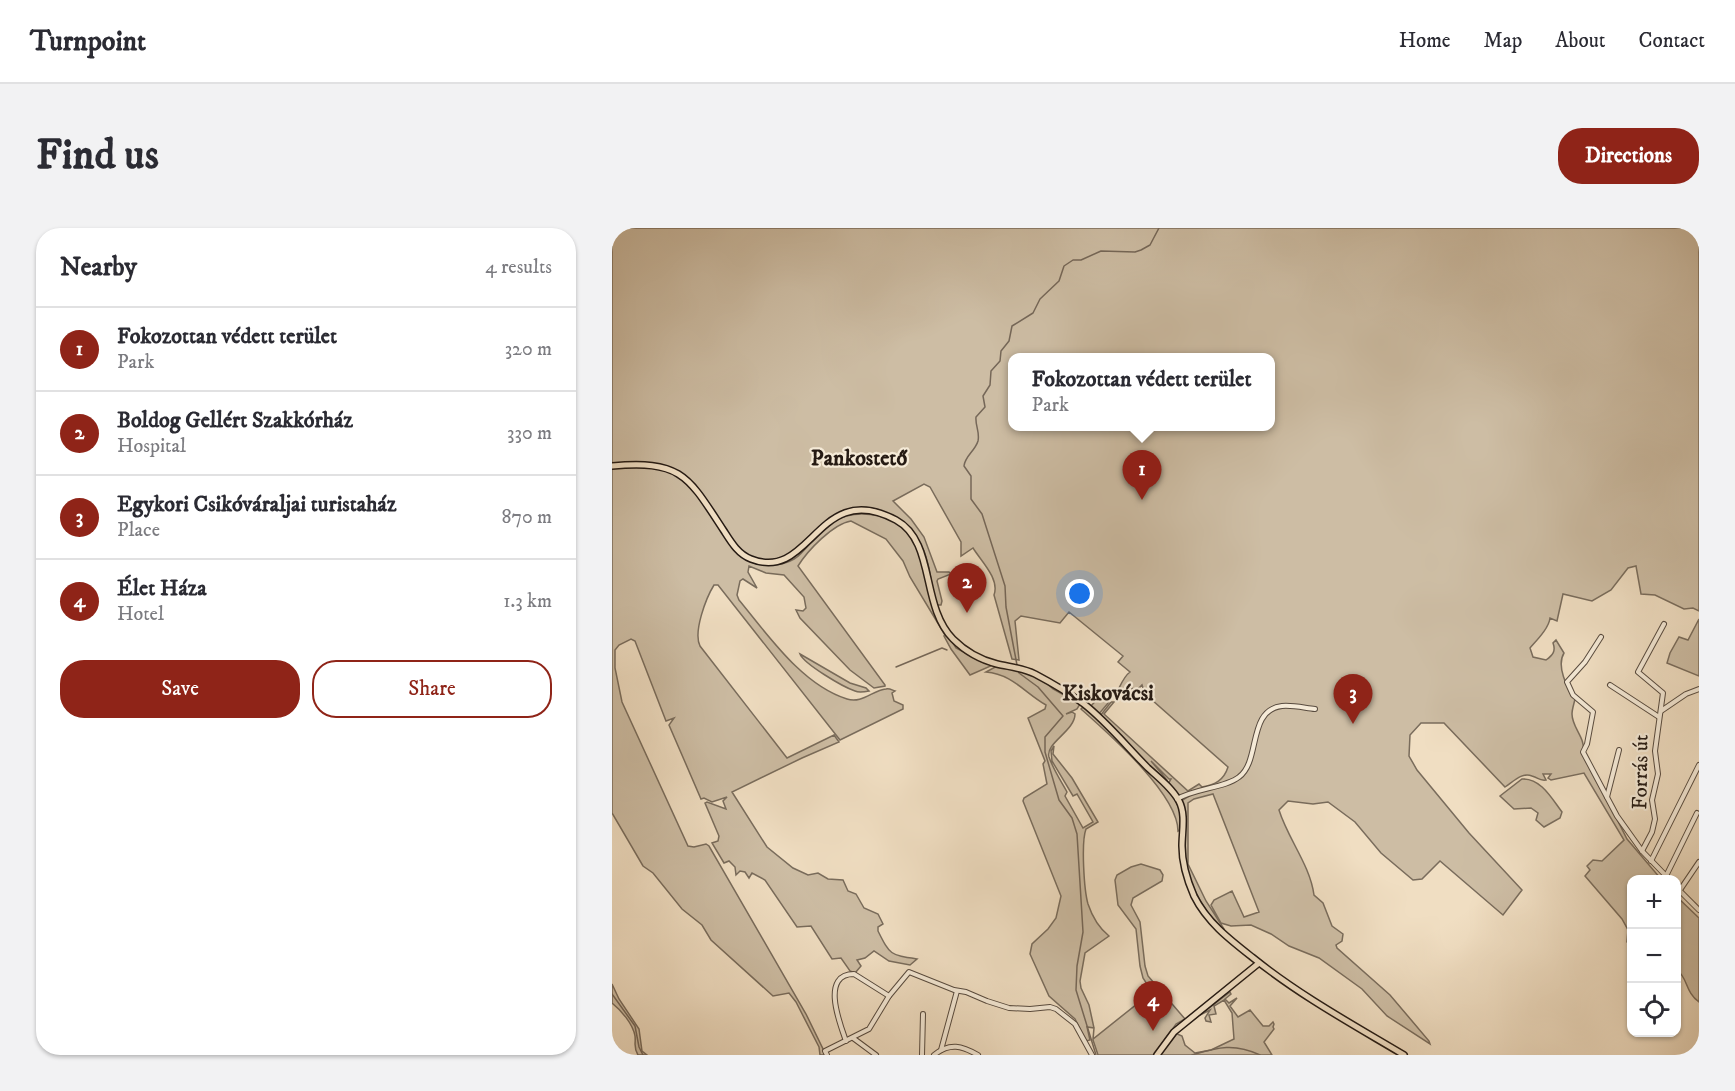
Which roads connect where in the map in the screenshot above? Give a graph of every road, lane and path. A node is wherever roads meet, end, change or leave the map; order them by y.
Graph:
1 (612, 466) edge
2 (1664, 624) dead end
3 (1601, 636) dead end
4 (1610, 685) dead end
5 (1699, 689) edge
6 (1315, 709) dead end
7 (1661, 712) junction
8 (1659, 717) junction
9 (1619, 750) dead end
10 (1699, 765) edge
11 (1607, 797) junction
12 (1178, 799) junction
13 (1697, 813) dead end
14 (1642, 851) junction
15 (1651, 861) junction
16 (1698, 863) edge
17 (1665, 875) edge
18 (1669, 875) edge
19 (1681, 885) edge
20 (1681, 892) edge
21 (1699, 910) edge
22 (1259, 963) junction
23 (957, 991) junction
24 (889, 996) junction
25 (923, 1014) dead end
26 (853, 1038) junction
27 (846, 1041) junction
28 (941, 1050) junction
29 (826, 1053) edge
30 (876, 1055) edge
31 (922, 1055) edge
32 (934, 1055) edge
33 (978, 1055) edge
34 (1092, 1055) edge
35 (1157, 1055) edge
36 (1404, 1055) edge

1 - 12 main road
2 - 7 street, Forrás út
3 - 11 street
4 - 8 street
5 - 7 street
6 - 12 street
7 - 8 street, Forrás út
8 - 14 street, Forrás út
9 - 11 street
10 - 15 street
11 - 14 street
12 - 22 main road
13 - 18 street
14 - 15 street
15 - 17 street
16 - 19 street
20 - 21 street
22 - 35 main road
22 - 36 main road
23 - 24 street
23 - 28 street
23 - 34 street
24 - 26 street
24 - 27 street
25 - 31 street
26 - 27 street
26 - 30 street
27 - 29 street
28 - 32 street
28 - 33 street

